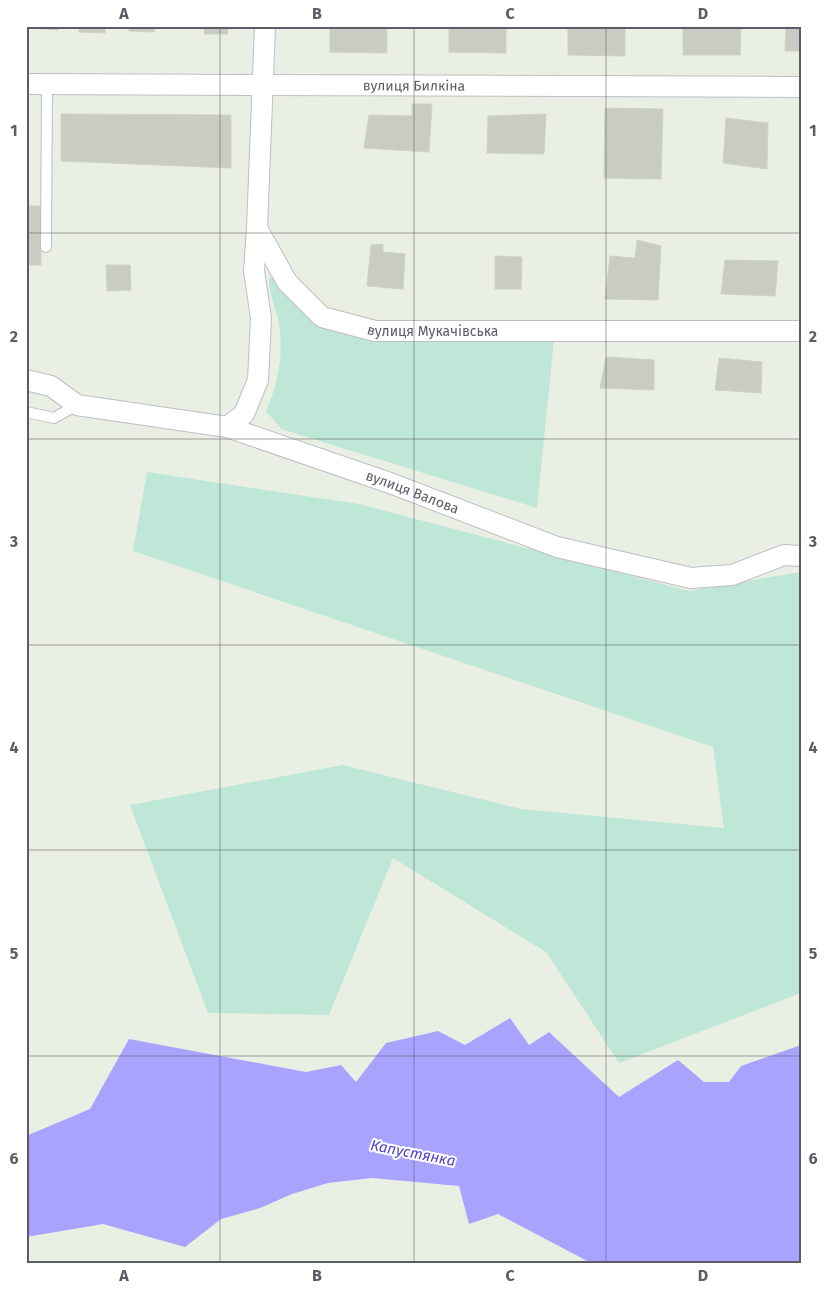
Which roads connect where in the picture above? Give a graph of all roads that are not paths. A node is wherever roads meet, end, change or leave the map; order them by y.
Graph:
1 (265, 26) edge
2 (26, 84) edge
3 (264, 84) junction
4 (47, 85) junction
5 (801, 87) edge
6 (257, 228) junction
7 (46, 247) dead end
8 (801, 331) edge
9 (26, 380) edge
10 (77, 405) junction
11 (26, 412) edge
12 (227, 427) junction
13 (801, 556) edge

1 - 3 street
2 - 4 street, вулиця Билкіна
3 - 4 street, вулиця Билкіна
3 - 5 street, вулиця Билкіна
3 - 6 street
4 - 7 lane
6 - 8 street, вулиця Мукачівська
6 - 12 street
9 - 10 street, вулиця Валова
10 - 11 lane
10 - 12 street, вулиця Валова
12 - 13 street, вулиця Валова

